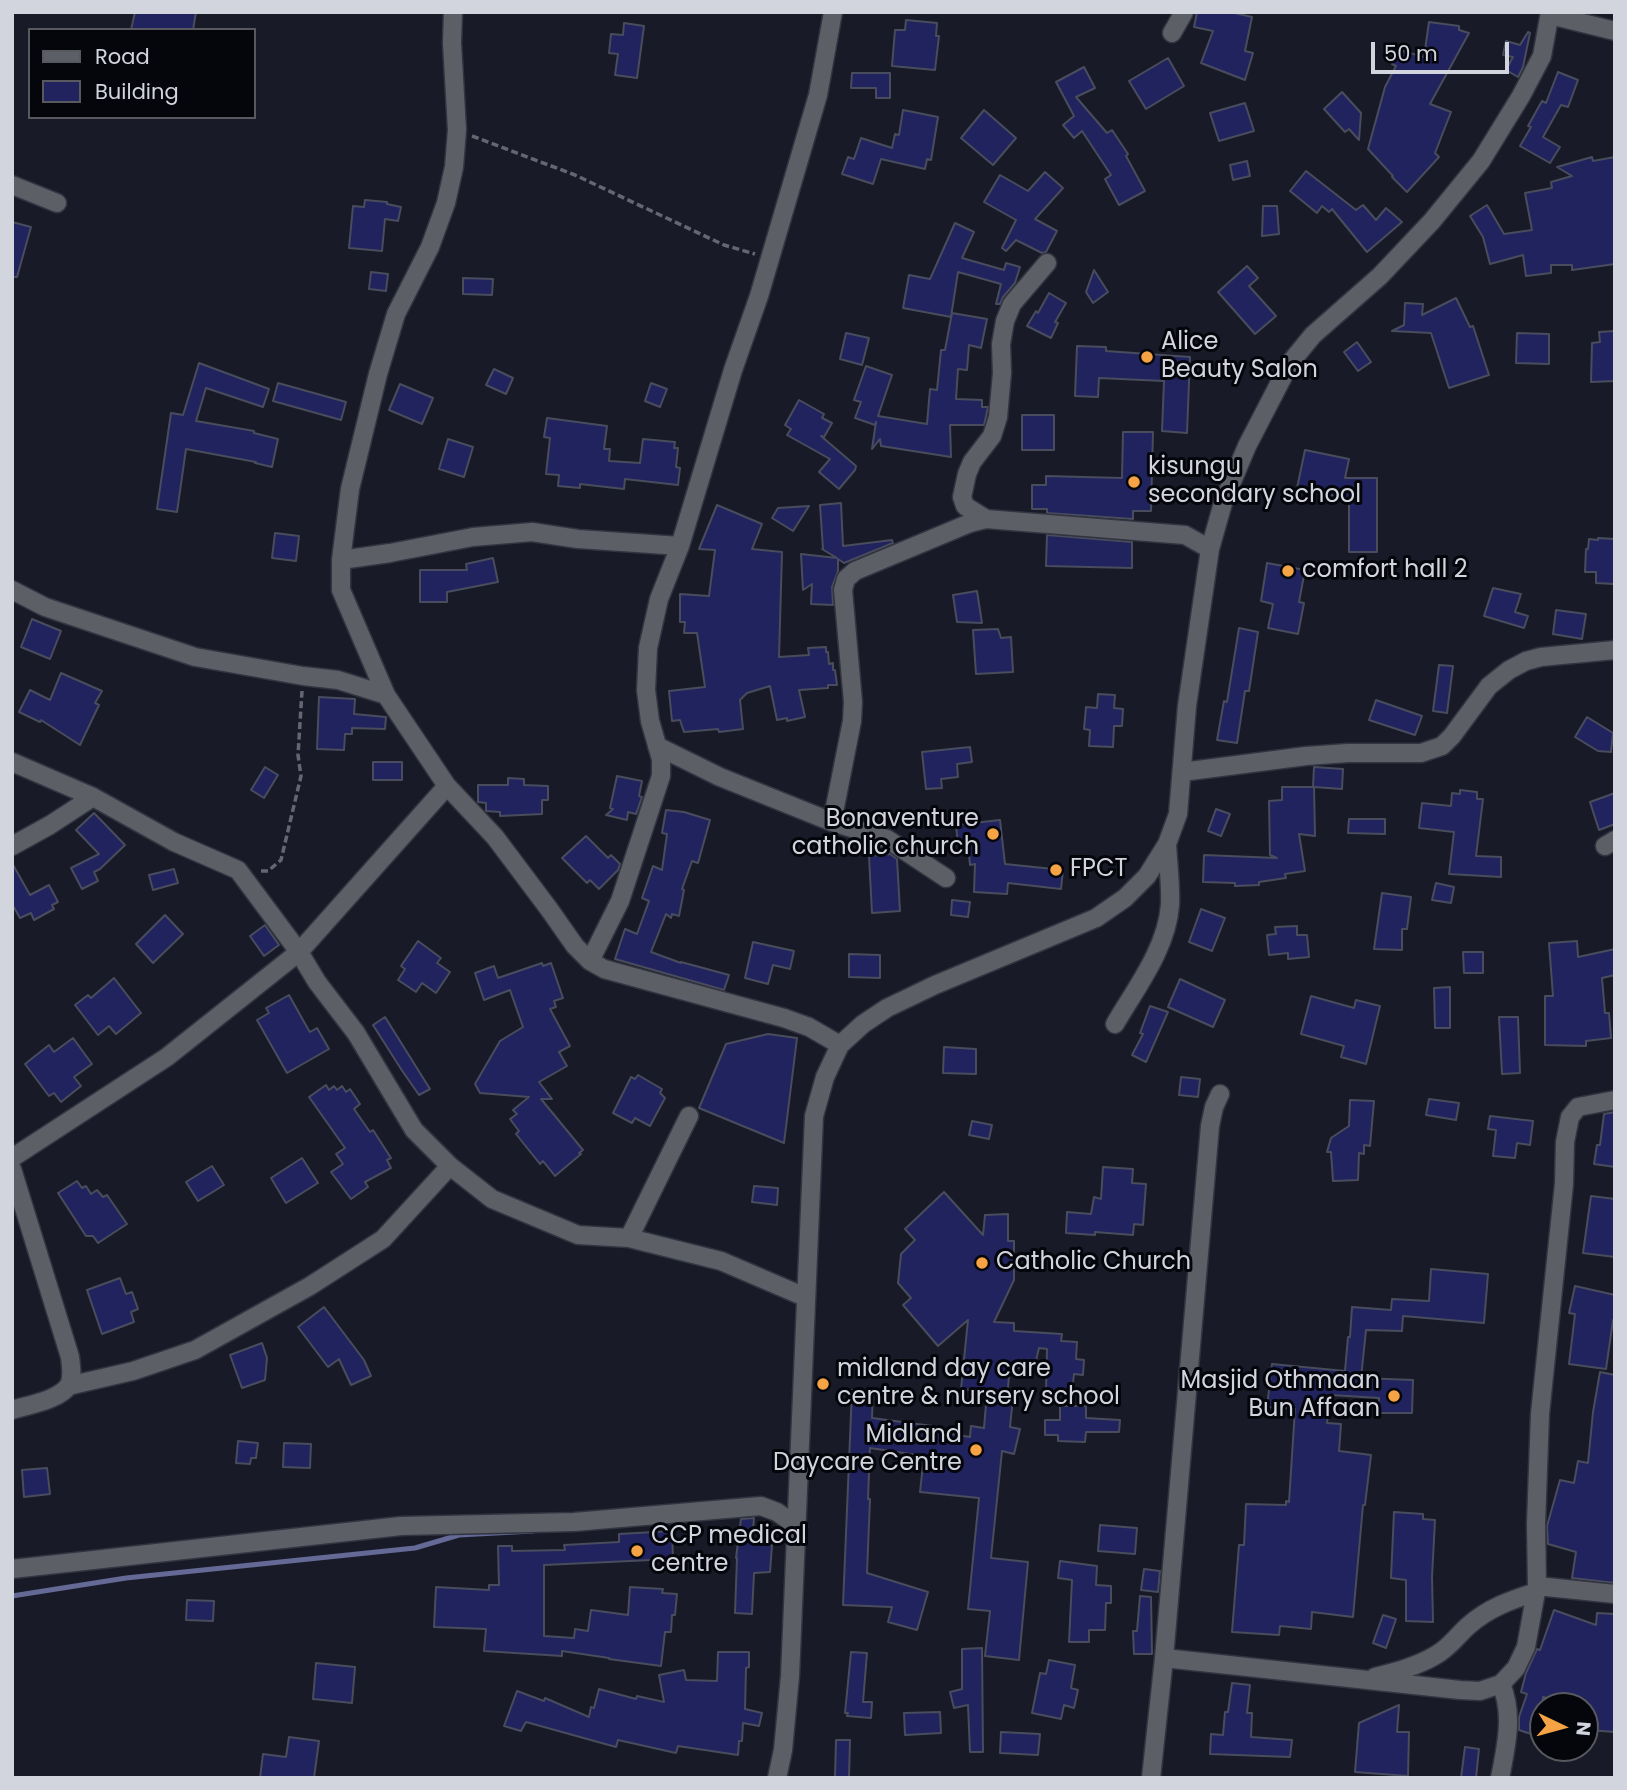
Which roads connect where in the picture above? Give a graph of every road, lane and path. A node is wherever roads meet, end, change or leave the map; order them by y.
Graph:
1 (453, 12) edge
2 (833, 12) edge
3 (1184, 12) edge
4 (1550, 14) edge
5 (1615, 31) edge
6 (1172, 33) dead end
7 (457, 130) junction
8 (12, 185) edge
9 (57, 203) dead end
10 (769, 258) junction
11 (1047, 263) dead end
12 (986, 519) junction
13 (680, 546) junction
14 (1210, 549) junction
15 (341, 560) junction
16 (12, 590) edge
17 (1615, 650) edge
18 (303, 676) junction
19 (386, 695) junction
20 (657, 746) junction
21 (12, 762) edge
22 (1182, 772) junction
23 (447, 786) junction
24 (93, 797) junction
25 (832, 822) junction
26 (1167, 844) junction
27 (12, 846) edge
28 (238, 870) junction
29 (946, 878) dead end
30 (299, 951) junction
31 (590, 961) junction
32 (1115, 1024) dead end
33 (840, 1045) junction
34 (1220, 1094) dead end
35 (1615, 1100) edge
36 (689, 1116) dead end
37 (12, 1158) edge
38 (450, 1166) junction
39 (12, 1168) edge
40 (629, 1238) junction
41 (805, 1297) junction
42 (68, 1386) junction
43 (12, 1410) edge
44 (797, 1527) junction
45 (12, 1569) edge
46 (1537, 1589) junction
47 (1615, 1594) edge
48 (1164, 1658) junction
49 (1366, 1680) junction
50 (1501, 1684) junction
51 (777, 1778) edge
52 (1151, 1778) edge
53 (1500, 1778) edge

1 - 7 street
2 - 10 street
3 - 6 street
4 - 5 street
4 - 14 street
7 - 10 path
7 - 15 street
8 - 9 street
10 - 13 street
11 - 12 street
12 - 14 street
12 - 25 street
13 - 15 street
13 - 20 street
14 - 22 street
15 - 19 street
16 - 18 street
17 - 22 street
18 - 19 street
18 - 28 path
19 - 23 street
20 - 25 street
20 - 31 street
21 - 24 street
22 - 26 street
23 - 30 street
23 - 31 street
24 - 27 street
24 - 28 street
25 - 29 street
26 - 32 street
26 - 33 street
28 - 30 street
30 - 37 street
30 - 38 street
31 - 33 street
33 - 41 street
34 - 48 street
35 - 46 street
36 - 40 street
38 - 40 street
38 - 42 street
39 - 42 street
40 - 41 street
41 - 44 street
42 - 43 street
44 - 45 street
44 - 51 street
46 - 47 street
46 - 49 street
46 - 50 street
48 - 49 street
48 - 52 street
49 - 50 street
50 - 53 street

